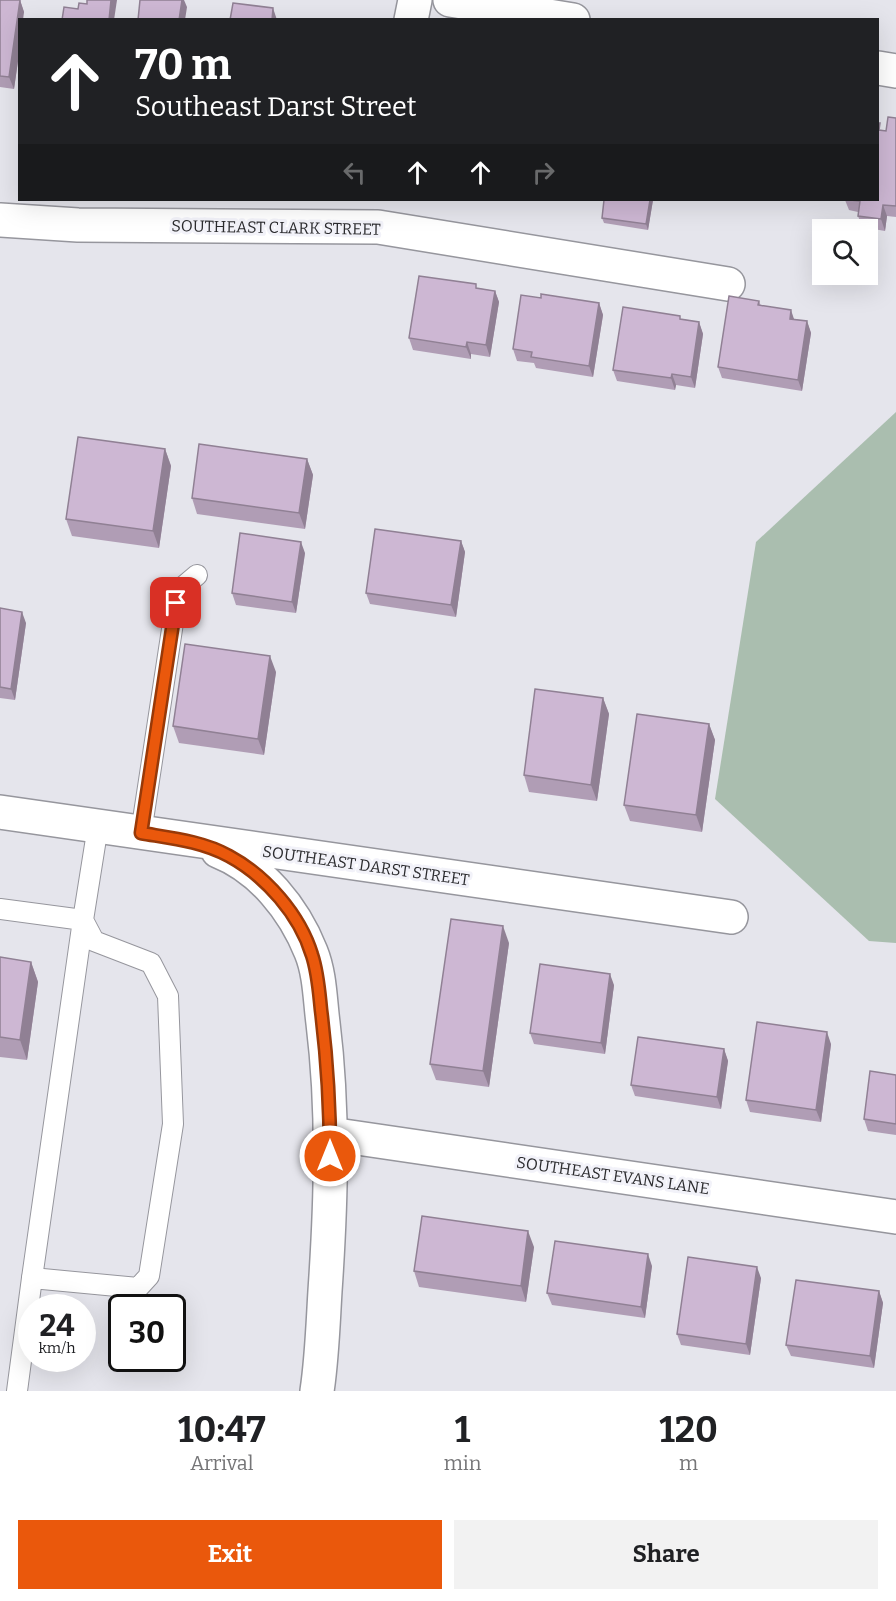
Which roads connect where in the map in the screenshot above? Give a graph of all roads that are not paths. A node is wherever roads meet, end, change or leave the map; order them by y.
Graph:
1 (415, 0) edge
2 (450, 0) edge
3 (411, 18) edge
4 (561, 18) edge
5 (879, 68) edge
6 (896, 71) edge
7 (380, 213) edge
8 (0, 220) edge
9 (728, 284) dead end
10 (197, 575) dead end
11 (0, 812) edge
12 (98, 826) junction
13 (141, 833) junction
14 (179, 839) junction
15 (0, 909) edge
16 (731, 917) dead end
17 (83, 920) junction
18 (330, 1134) junction
19 (896, 1217) edge
20 (32, 1278) junction
21 (17, 1391) edge
22 (317, 1391) edge

1 - 3 street
2 - 4 street
5 - 6 street
7 - 8 street, SOUTHEAST CLARK STREET
7 - 9 street, SOUTHEAST CLARK STREET
10 - 13 lane
11 - 12 street, SOUTHEAST DARST STREET
12 - 13 street, SOUTHEAST DARST STREET
12 - 17 lane
13 - 14 street, SOUTHEAST DARST STREET
14 - 16 street, SOUTHEAST DARST STREET
14 - 18 street
15 - 17 lane
17 - 20 lane
17 - 20 lane
18 - 19 street, SOUTHEAST EVANS LANE
18 - 22 street
20 - 21 lane

